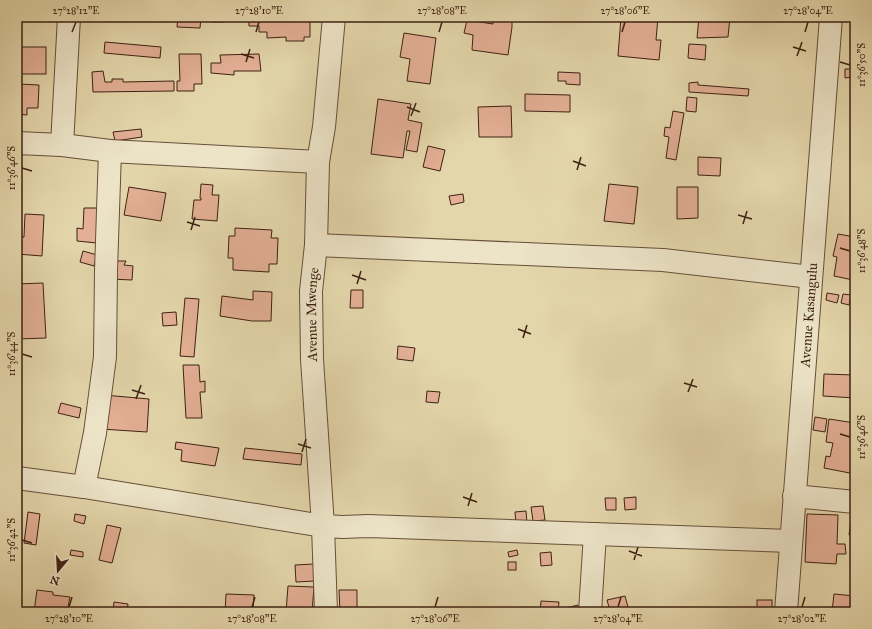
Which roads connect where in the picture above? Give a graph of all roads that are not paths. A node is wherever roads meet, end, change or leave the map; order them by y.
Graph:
1 (69, 17) edge
2 (334, 17) edge
3 (831, 17) edge
4 (17, 143) edge
5 (62, 146) junction
6 (110, 151) junction
7 (318, 162) junction
8 (316, 244) junction
9 (812, 277) junction
10 (17, 478) edge
11 (84, 487) junction
12 (794, 496) junction
13 (855, 502) edge
14 (323, 526) junction
15 (595, 534) junction
16 (791, 541) junction
17 (326, 612) edge
18 (590, 612) edge
19 (786, 612) edge

1 - 5 street
2 - 7 street, Avenue Mwenge
3 - 9 street, Avenue Kasangulu
4 - 5 street
5 - 6 street
6 - 7 street
6 - 11 street
7 - 8 street, Avenue Mwenge
8 - 9 street
8 - 14 street, Avenue Mwenge
9 - 12 street, Avenue Kasangulu
10 - 11 street
11 - 14 street
12 - 13 street
12 - 16 street, Avenue Kasangulu
14 - 15 street
14 - 17 street, Avenue Mwenge
15 - 16 street
15 - 18 street
16 - 19 street, Avenue Kasangulu

